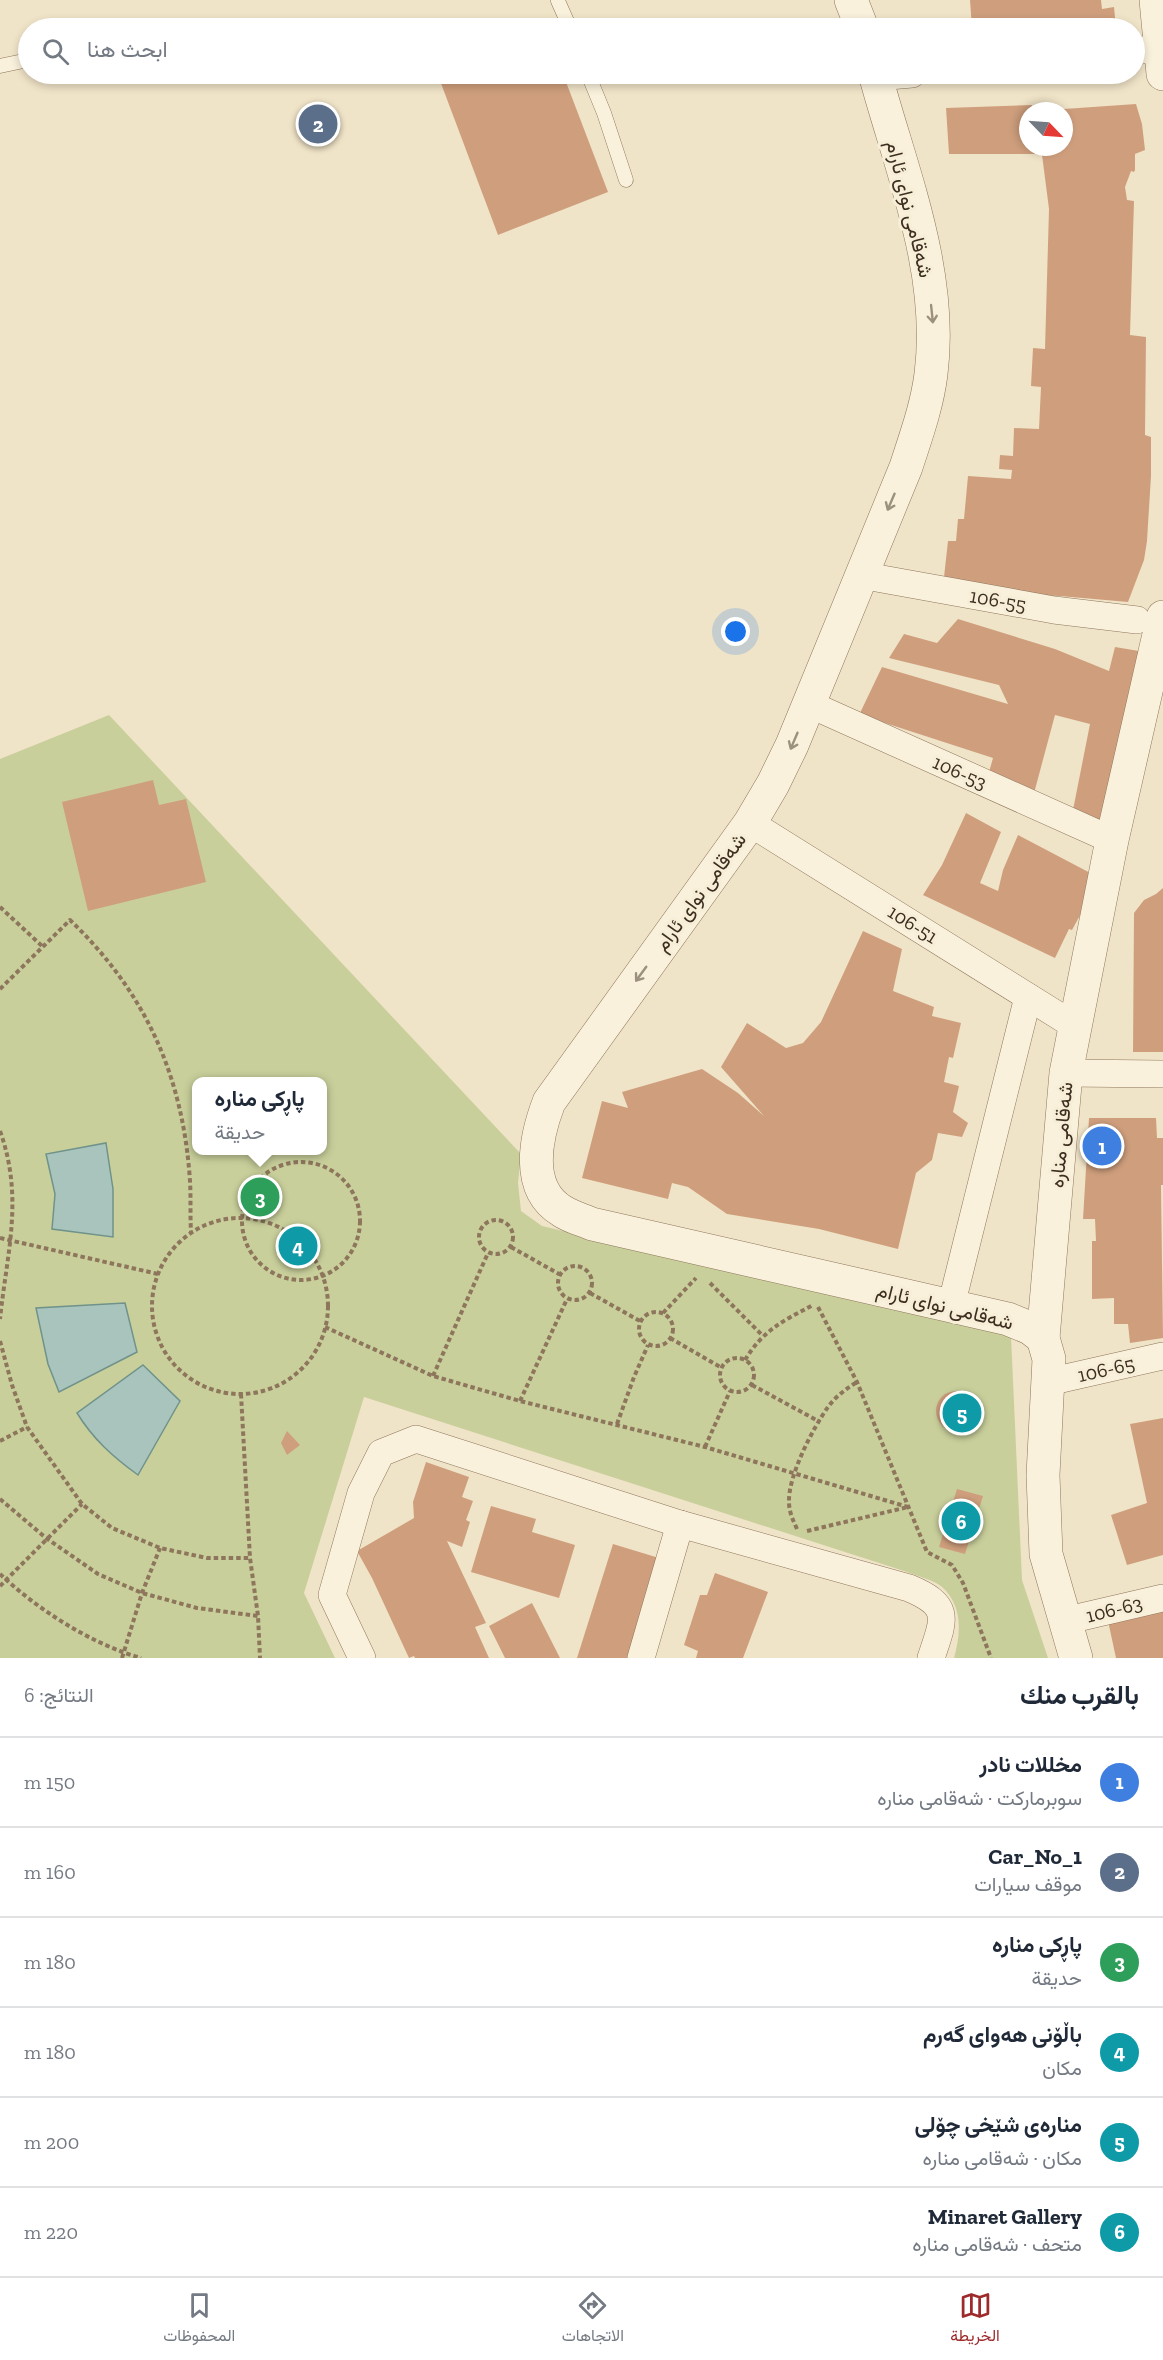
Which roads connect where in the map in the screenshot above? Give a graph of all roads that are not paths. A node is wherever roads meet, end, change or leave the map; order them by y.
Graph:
1 (851, 0) edge
2 (1156, 0) edge
3 (558, 1) edge
4 (566, 18) edge
5 (858, 18) edge
6 (1152, 58) edge
7 (18, 62) edge
8 (0, 66) edge
9 (592, 84) edge
10 (878, 84) edge
11 (626, 180) dead end
12 (860, 575) junction
13 (1150, 618) edge
14 (809, 704) junction
15 (750, 822) junction
16 (1112, 840) junction
17 (1028, 996) junction
18 (1076, 1026) junction
19 (1066, 1073) junction
20 (1163, 1074) edge
21 (951, 1306) junction
22 (1043, 1338) junction
23 (1163, 1356) edge
24 (1048, 1382) junction
25 (680, 1524) junction
26 (1163, 1598) edge
27 (1064, 1621) junction
28 (362, 1658) edge
29 (641, 1658) edge
30 (931, 1658) edge
31 (1076, 1658) edge

1 - 5 street
2 - 6 street
3 - 4 lane
7 - 8 lane
9 - 11 lane
10 -> 12 street, شەقامی نوای ئارام
12 - 13 street, 106-55
12 - 14 street, شەقامی نوای ئارام
13 - 16 street, شەقامی منارە
14 -> 15 street, شەقامی نوای ئارام
14 - 16 street, 106-53
15 - 17 street, 106-51
15 -> 21 street, شەقامی نوای ئارام
16 - 18 street, شەقامی منارە
17 - 18 street, 106-51
17 - 21 street
18 - 19 street, شەقامی منارە
19 - 20 street
19 - 22 street, شەقامی منارە
21 - 22 street, شەقامی نوای ئارام
22 - 24 street, شەقامی منارە
23 - 24 street, 106-65
24 - 27 street, شەقامی منارە
25 - 28 street
25 - 29 street
25 - 30 street
26 - 27 street, 106-63
27 - 31 street, شەقامی منارە

